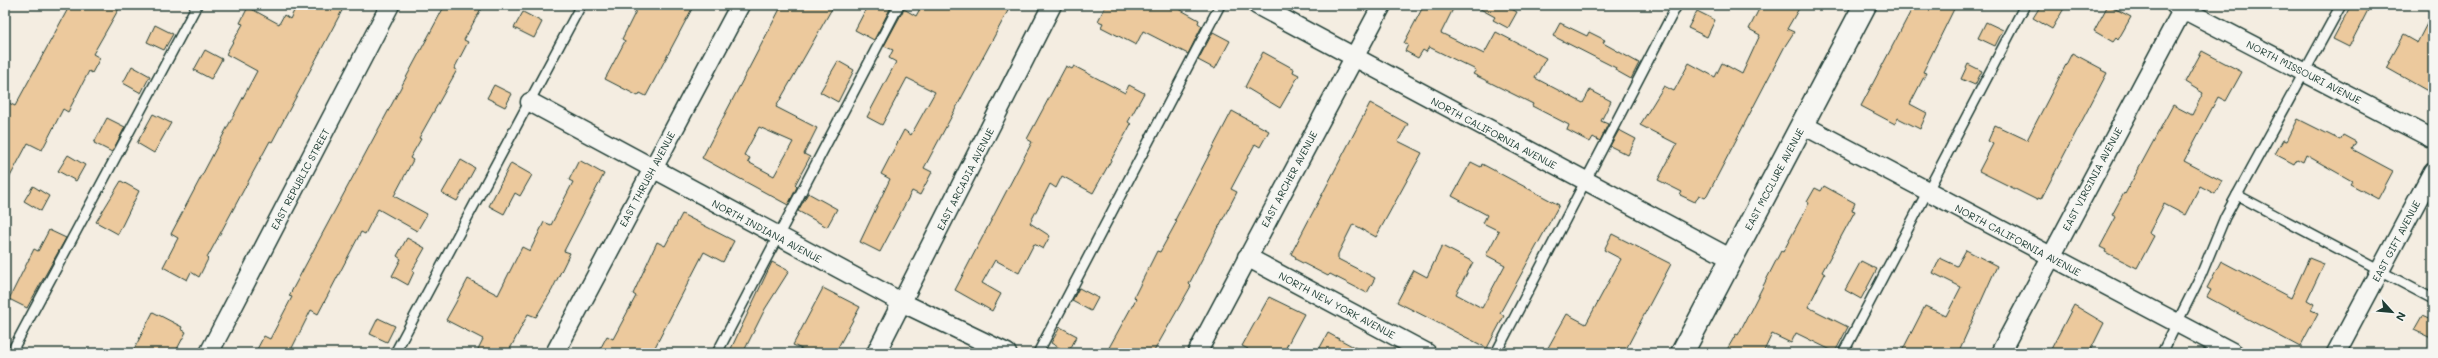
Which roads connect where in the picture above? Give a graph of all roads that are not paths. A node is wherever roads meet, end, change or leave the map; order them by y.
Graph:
1 (197, 5) edge
2 (390, 5) edge
3 (581, 5) edge
4 (740, 5) edge
5 (899, 5) edge
6 (1052, 5) edge
7 (1220, 5) edge
8 (1257, 5) edge
9 (1382, 5) edge
10 (1677, 5) edge
11 (1865, 5) edge
12 (2025, 5) edge
13 (2341, 5) edge
14 (2181, 6) edge
15 (1353, 58) junction
16 (2304, 72) junction
17 (530, 102) junction
18 (1803, 125) junction
19 (2433, 139) edge
20 (652, 170) junction
21 (2433, 171) edge
22 (1586, 182) junction
23 (1928, 192) junction
24 (2237, 195) junction
25 (778, 237) junction
26 (1247, 257) junction
27 (2051, 258) junction
28 (1732, 259) junction
29 (2380, 271) junction
30 (2433, 299) edge
31 (903, 303) junction
32 (2177, 323) junction
33 (11, 353) edge
34 (209, 353) edge
35 (395, 353) edge
36 (555, 353) edge
37 (717, 353) edge
38 (876, 353) edge
39 (1007, 353) edge
40 (1038, 353) edge
41 (1197, 353) edge
42 (1427, 353) edge
43 (1496, 353) edge
44 (1682, 353) edge
45 (1843, 353) edge
46 (2000, 353) edge
47 (2162, 353) edge
48 (2234, 353) edge
49 (2336, 353) edge

1 - 33 lane
2 - 34 street, EAST REPUBLIC STREET
3 - 17 lane
4 - 20 street, EAST THRUSH AVENUE
5 - 25 lane
6 - 31 street, EAST ARCADIA AVENUE
7 - 40 lane
8 - 15 street, NORTH CALIFORNIA AVENUE
9 - 15 street, EAST ARCHER AVENUE
10 - 22 lane
11 - 18 street, EAST MCCLURE AVENUE
12 - 23 lane
13 - 16 lane
14 - 16 street, NORTH MISSOURI AVENUE
14 - 27 street, EAST VIRGINIA AVENUE
15 - 22 street, NORTH CALIFORNIA AVENUE
15 - 26 street, EAST ARCHER AVENUE
16 - 19 street, NORTH MISSOURI AVENUE
16 - 24 lane
17 - 20 street, NORTH INDIANA AVENUE
17 - 35 lane
18 - 23 street, NORTH CALIFORNIA AVENUE
18 - 28 street, EAST MCCLURE AVENUE
20 - 25 street, NORTH INDIANA AVENUE
20 - 36 street, EAST THRUSH AVENUE
21 - 29 street, EAST GIFT AVENUE
22 - 28 street, NORTH CALIFORNIA AVENUE
22 - 43 lane
23 - 27 street, NORTH CALIFORNIA AVENUE
23 - 45 lane
24 - 29 lane
24 - 32 lane
25 - 31 street, NORTH INDIANA AVENUE
25 - 37 lane
26 - 41 street, EAST ARCHER AVENUE
26 - 42 street, NORTH NEW YORK AVENUE
27 - 32 street, NORTH CALIFORNIA AVENUE
27 - 46 street, EAST VIRGINIA AVENUE
28 - 44 street, EAST MCCLURE AVENUE
29 - 30 lane
29 - 49 street, EAST GIFT AVENUE
31 - 38 street, EAST ARCADIA AVENUE
31 - 39 street, NORTH INDIANA AVENUE
32 - 47 lane
32 - 48 street, NORTH CALIFORNIA AVENUE

